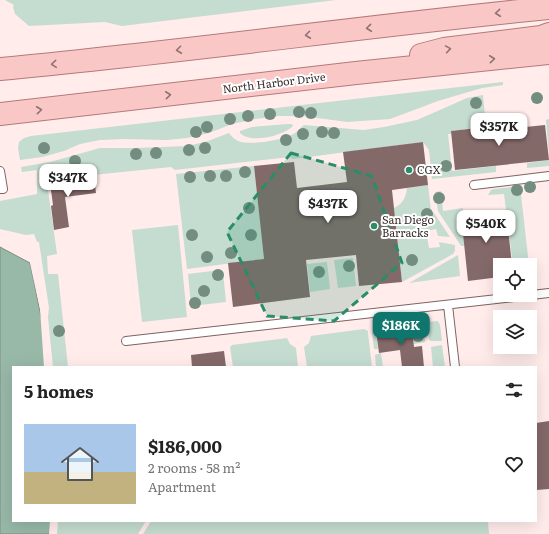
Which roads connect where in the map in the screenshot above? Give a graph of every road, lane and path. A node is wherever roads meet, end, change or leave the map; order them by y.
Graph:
1 (549, 8) edge
2 (549, 34) edge
3 (549, 53) edge
4 (0, 69) edge
5 (356, 73) junction
6 (0, 114) edge
7 (0, 171) edge
8 (549, 176) edge
9 (474, 185) dead end
10 (0, 189) edge
11 (549, 293) edge
12 (448, 305) junction
13 (126, 341) dead end
14 (455, 366) edge

1 -> 4 main road
5 -> 2 main road
5 -> 3 main road, North Harbor Drive
6 -> 5 main road, North Harbor Drive
7 - 10 lane
8 - 9 lane
11 - 12 lane
12 - 13 lane
12 - 14 lane

